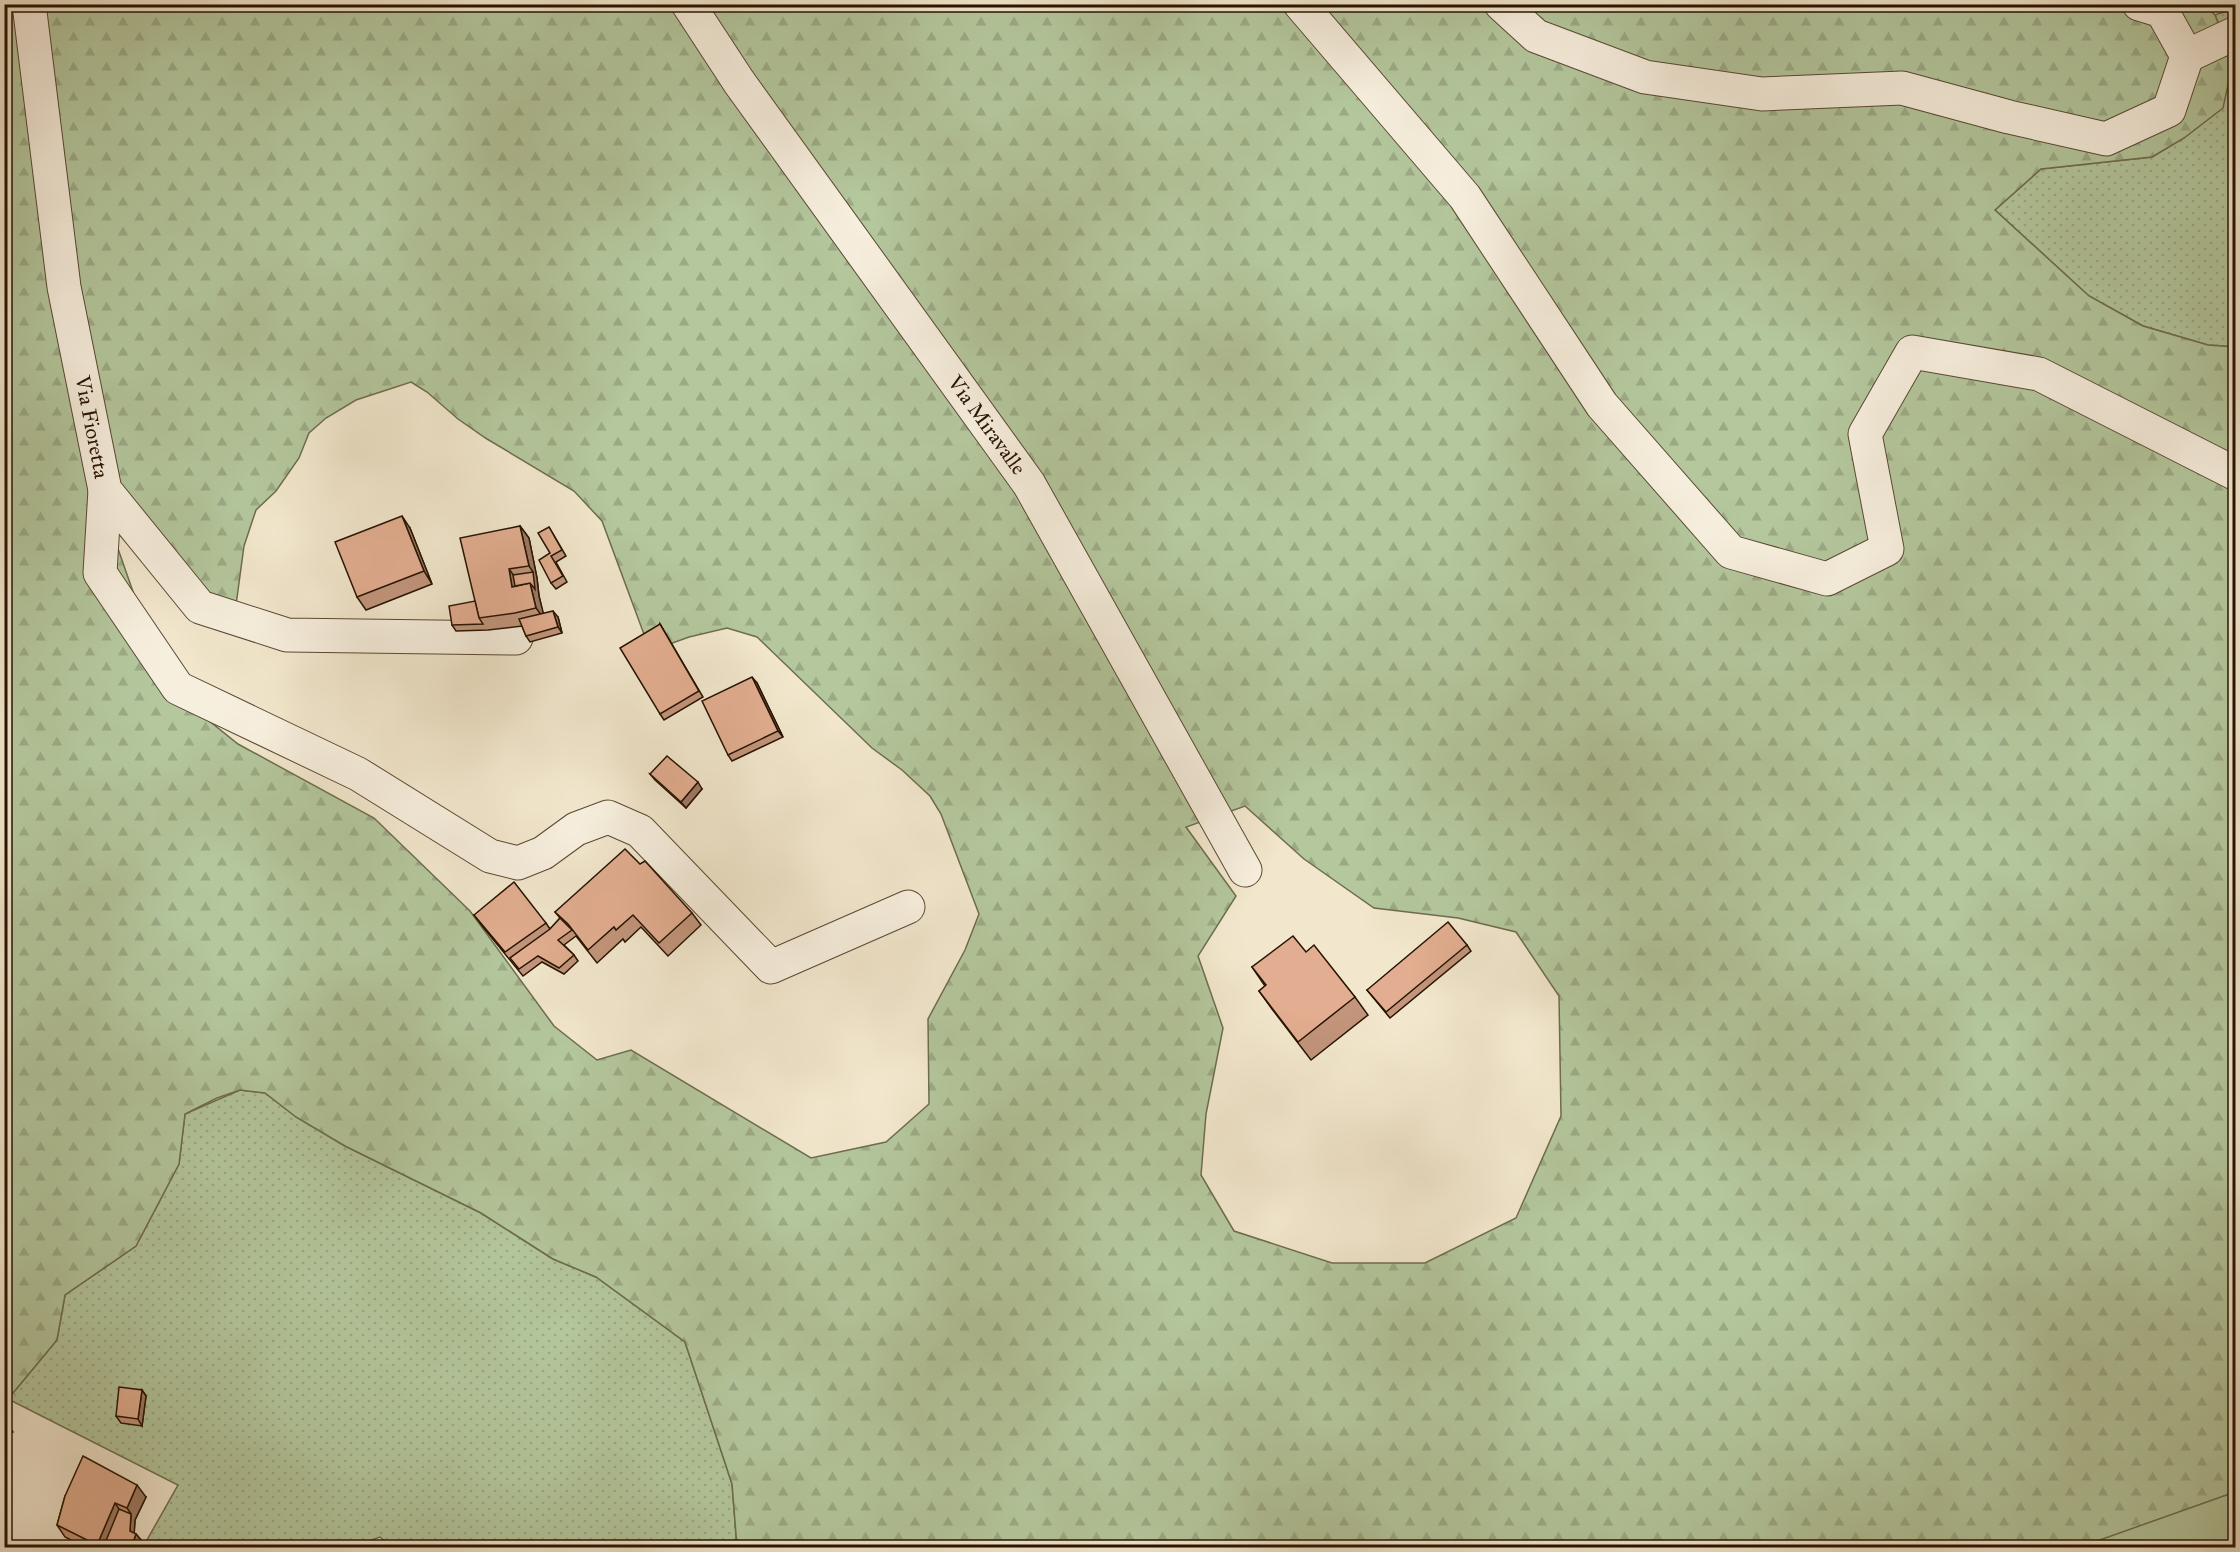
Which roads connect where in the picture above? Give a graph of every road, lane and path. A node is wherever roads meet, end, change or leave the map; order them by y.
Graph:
1 (29, 4) edge
2 (688, 4) edge
3 (1300, 4) edge
4 (1501, 4) edge
5 (2139, 4) edge
6 (2235, 33) edge
7 (2187, 56) junction
8 (2235, 474) edge
9 (105, 490) junction
10 (516, 638) dead end
11 (1245, 870) dead end
12 (908, 907) dead end

1 - 9 street, Via Fioretta
2 - 11 street, Via Miravalle
3 - 8 street
4 - 7 street
5 - 7 street
6 - 7 street
9 - 10 street, Via Fioretta
9 - 12 street

